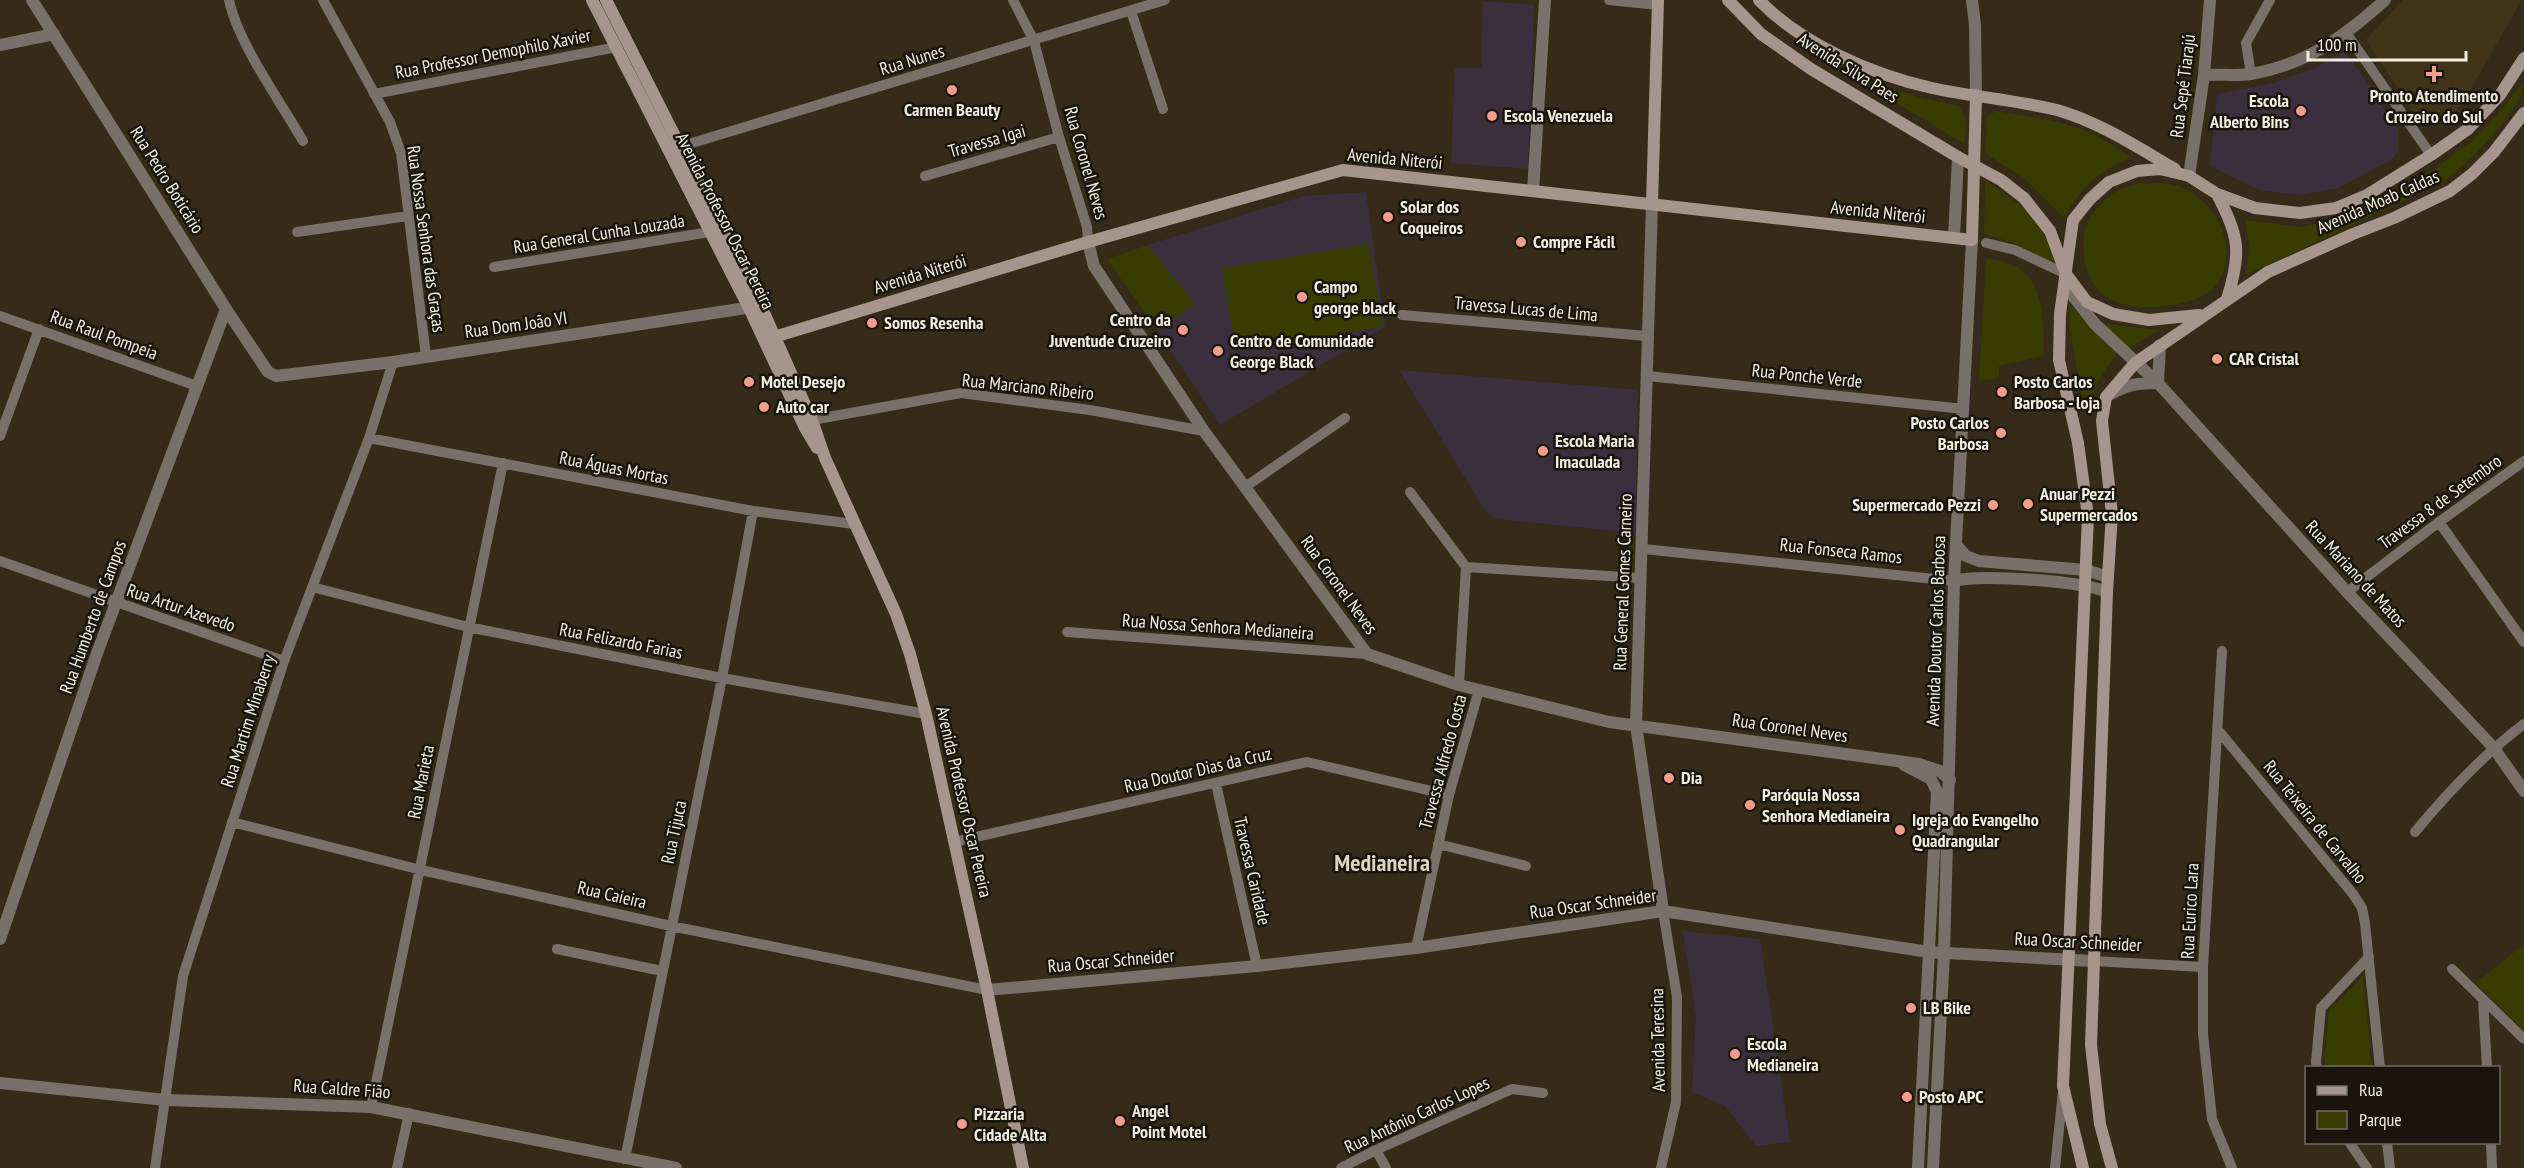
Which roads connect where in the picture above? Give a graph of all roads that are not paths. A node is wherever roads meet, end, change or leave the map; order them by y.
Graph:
1 (32, 0) edge
2 (229, 0) edge
3 (323, 0) edge
4 (592, 0) edge
5 (606, 0) edge
6 (1013, 0) edge
7 (1165, 0) edge
8 (1545, 0) edge
9 (1609, 0) edge
10 (1728, 0) edge
11 (1759, 0) edge
12 (1972, 0) edge
13 (2210, 0) edge
14 (2270, 0) edge
15 (2385, 0) edge
16 (1658, 2) edge
17 (1131, 11) junction
18 (54, 34) junction
19 (2347, 34) junction
20 (1034, 41) junction
21 (0, 45) edge
22 (617, 47) junction
23 (2524, 58) edge
24 (2251, 74) junction
25 (2204, 75) junction
26 (374, 94) junction
27 (1976, 95) junction
28 (1163, 109) dead end
29 (2524, 113) edge
30 (1059, 137) junction
31 (303, 141) dead end
32 (675, 148) junction
33 (2431, 155) junction
34 (1958, 157) junction
35 (1975, 166) junction
36 (925, 176) dead end
37 (2188, 176) junction
38 (1533, 191) junction
39 (2217, 194) junction
40 (1652, 204) junction
41 (408, 216) junction
42 (297, 232) dead end
43 (710, 232) junction
44 (1954, 238) junction
45 (1972, 240) junction
46 (1088, 242) junction
47 (1986, 243) dead end
48 (494, 267) dead end
49 (2066, 274) junction
50 (2227, 299) junction
51 (755, 307) junction
52 (226, 309) junction
53 (1402, 315) dead end
54 (2203, 315) junction
55 (0, 316) edge
56 (39, 330) junction
57 (1647, 336) junction
58 (769, 338) junction
59 (2160, 345) junction
60 (426, 356) junction
61 (393, 362) junction
62 (2135, 363) junction
63 (276, 376) joint
64 (1647, 376) junction
65 (2158, 383) junction
66 (197, 386) junction
67 (2106, 397) junction
68 (1964, 409) junction
69 (1345, 418) dead end
70 (812, 420) junction
71 (1204, 431) junction
72 (0, 436) edge
73 (369, 438) junction
74 (825, 458) junction
75 (2524, 461) edge
76 (503, 463) junction
77 (1245, 487) junction
78 (1410, 492) dead end
79 (753, 511) junction
80 (2439, 522) junction
81 (854, 524) junction
82 (1957, 546) junction
83 (1643, 549) junction
84 (0, 561) edge
85 (1466, 567) junction
86 (2086, 570) junction
87 (1641, 578) junction
88 (2108, 578) junction
89 (1954, 581) junction
90 (2085, 585) junction
91 (312, 587) junction
92 (2107, 592) junction
93 (2348, 592) junction
94 (116, 603) junction
95 (468, 627) junction
96 (1067, 632) dead end
97 (2524, 642) edge
98 (2222, 651) dead end
99 (1367, 654) junction
100 (284, 662) junction
101 (722, 678) junction
102 (1460, 685) junction
103 (1479, 690) junction
104 (926, 714) junction
105 (2524, 724) edge
106 (1636, 725) junction
107 (2218, 730) junction
108 (2493, 747) junction
109 (1898, 762) junction
110 (1950, 780) junction
111 (1216, 784) junction
112 (2524, 791) edge
113 (1449, 795) junction
114 (232, 822) junction
115 (2415, 832) dead end
116 (954, 842) junction
117 (1438, 844) junction
118 (1526, 866) dead end
119 (421, 870) junction
120 (1663, 911) junction
121 (671, 926) junction
122 (0, 939) edge
123 (1416, 948) junction
124 (557, 949) dead end
125 (1929, 951) junction
126 (1944, 953) junction
127 (2369, 957) junction
128 (2068, 959) junction
129 (2093, 961) junction
130 (1257, 966) junction
131 (2203, 967) junction
132 (2452, 969) dead end
133 (662, 971) junction
134 (987, 990) junction
135 (2483, 999) junction
136 (2524, 1039) edge
137 (2317, 1066) edge
138 (2380, 1066) edge
139 (2487, 1066) edge
140 (0, 1083) edge
141 (2063, 1086) junction
142 (1543, 1093) dead end
143 (166, 1100) junction
144 (371, 1107) junction
145 (409, 1113) junction
146 (2350, 1144) edge
147 (2387, 1144) edge
148 (2491, 1144) edge
149 (1376, 1150) junction
150 (625, 1163) edge
151 (2363, 1167) edge
152 (155, 1168) edge
153 (397, 1168) edge
154 (676, 1168) edge
155 (1023, 1168) edge
156 (1341, 1168) edge
157 (1386, 1168) edge
158 (1661, 1168) edge
159 (1918, 1168) edge
160 (1933, 1168) edge
161 (2055, 1168) edge
162 (2083, 1168) edge
163 (2112, 1168) edge
164 (2232, 1168) edge
165 (2390, 1168) edge
166 (2492, 1168) edge

1 - 18 street, Rua Pedro Boticário
2 - 31 street
3 - 26 street, Rua Nossa Senhora das Graças
4 - 22 main road, Avenida Professor Oscar Pereira
5 - 32 main road, Avenida Professor Oscar Pereira
6 - 20 street, Rua Coronel Neves
7 - 17 street, Rua Nunes
8 - 38 street
9 - 16 street
10 - 34 main road, Avenida Silva Paes
11 - 27 main road, Avenida Silva Paes
12 - 27 street
13 - 25 street, Rua Sepé Tiarajú
14 - 24 street
15 - 19 street
16 - 40 main road, Rua General Gomes Carneiro
17 - 20 street, Rua Nunes
17 - 28 street
18 - 21 street
18 - 52 street, Rua Pedro Boticário
19 - 24 street
19 - 33 street
20 - 30 street, Rua Coronel Neves
20 - 32 street, Rua Nunes
22 - 26 street, Rua Professor Demophilo Xavier
22 - 32 main road, Avenida Professor Oscar Pereira
23 - 33 main road, Avenida Moab Caldas
24 - 25 street
25 - 37 street, Rua Sepé Tiarajú
26 - 41 street, Rua Nossa Senhora das Graças
27 - 35 main road, Avenida Doutor Carlos Barbosa
27 - 37 main road, Avenida Silva Paes
29 - 50 main road, Avenida Moab Caldas
30 - 36 street, Travessa Igai
30 - 46 street, Rua Coronel Neves
32 - 43 main road, Avenida Professor Oscar Pereira
32 - 51 main road, Avenida Professor Oscar Pereira
33 - 39 main road, Avenida Moab Caldas
34 - 35 main road, Avenida Silva Paes
34 - 44 street
35 - 45 main road, Avenida Doutor Carlos Barbosa
35 - 49 main road, Avenida Silva Paes
37 - 39 main road, Avenida Moab Caldas
37 - 49 main road, Avenida Moab Caldas
38 - 40 main road, Avenida Niterói
38 - 46 main road, Avenida Niterói
39 - 50 main road
40 - 44 main road, Avenida Niterói
40 - 57 street, Rua General Gomes Carneiro
41 - 42 street
41 - 60 street, Rua Nossa Senhora das Graças
43 - 48 street, Rua General Cunha Louzada
43 - 51 main road, Avenida Professor Oscar Pereira
44 - 45 main road, Avenida Niterói
45 - 68 street, Avenida Doutor Carlos Barbosa
46 - 58 main road, Avenida Niterói
46 - 71 street, Rua Coronel Neves
47 - 49 street
49 - 54 main road, Avenida Moab Caldas
49 - 62 street, Rua Mariano de Matos
49 - 86 main road
50 - 54 main road, Avenida Moab Caldas
51 - 58 main road, Avenida Professor Oscar Pereira
51 - 60 street, Rua Dom João VI
52 - 63 street, Rua Pedro Boticário
52 - 66 street, Rua Humberto de Campos
53 - 57 street, Travessa Lucas de Lima
54 - 59 main road, Avenida Moab Caldas
55 - 56 street, Rua Raul Pompeia
56 - 66 street, Rua Raul Pompeia
56 - 72 street
57 - 64 street, Rua General Gomes Carneiro
58 - 70 main road, Avenida Professor Oscar Pereira
58 - 74 main road, Avenida Professor Oscar Pereira
59 - 62 main road, Avenida Moab Caldas
59 - 65 street
60 - 61 street, Rua Dom João VI
61 - 63 street, Rua Dom João VI
61 - 73 street, Rua Martim Minaberry
62 - 65 street, Rua Mariano de Matos
62 - 67 main road, Avenida Moab Caldas
64 - 68 street, Rua Ponche Verde
64 - 83 street, Rua General Gomes Carneiro
65 - 67 street
65 - 93 street, Rua Mariano de Matos
66 - 94 street, Rua Humberto de Campos
67 - 88 main road
68 - 82 street, Avenida Doutor Carlos Barbosa
69 - 77 street
70 - 71 street, Rua Marciano Ribeiro
70 - 74 main road, Avenida Professor Oscar Pereira
71 - 77 street, Rua Coronel Neves
73 - 76 street, Rua Águas Mortas
73 - 91 street, Rua Martim Minaberry
74 - 81 main road, Avenida Professor Oscar Pereira
75 - 80 street, Travessa 8 de Setembro
76 - 79 street, Rua Águas Mortas
76 - 95 street, Rua Marieta
77 - 99 street, Rua Coronel Neves
78 - 85 street
79 - 81 street, Rua Águas Mortas
79 - 101 street, Rua Tijuca
80 - 93 street, Travessa 8 de Setembro
80 - 97 street
81 - 104 main road, Avenida Professor Oscar Pereira
82 - 86 street
82 - 89 street, Avenida Doutor Carlos Barbosa
83 - 87 street, Rua General Gomes Carneiro
83 - 89 street, Rua Fonseca Ramos
84 - 94 street, Rua Artur Azevedo
85 - 87 street
85 - 102 street
86 - 88 street
86 - 90 main road
87 - 106 street, Rua General Gomes Carneiro
88 - 92 main road
89 - 90 street, Rua Fonseca Ramos
89 - 110 street, Avenida Doutor Carlos Barbosa
90 - 92 street, Rua Fonseca Ramos
90 - 128 main road
91 - 95 street, Rua Felizardo Farias
91 - 100 street, Rua Martim Minaberry
92 - 129 main road
93 - 108 street, Rua Mariano de Matos
94 - 100 street, Rua Artur Azevedo
94 - 122 street, Rua Humberto de Campos
95 - 101 street, Rua Felizardo Farias
95 - 119 street, Rua Marieta
96 - 99 street, Rua Nossa Senhora Medianeira
98 - 107 street, Rua Eurico Lara
99 - 102 street, Rua Coronel Neves
100 - 114 street, Rua Martim Minaberry
101 - 104 street, Rua Felizardo Farias
101 - 121 street, Rua Tijuca
102 - 103 street, Rua Coronel Neves
103 - 106 street, Rua Coronel Neves
103 - 113 street, Travessa Alfredo Costa
104 - 116 main road, Avenida Professor Oscar Pereira
105 - 108 street
106 - 109 street, Rua Coronel Neves
106 - 120 street, Rua General Gomes Carneiro
107 - 127 street, Rua Teixeira de Carvalho
107 - 131 street, Rua Eurico Lara
108 - 112 street, Rua Mariano de Matos
108 - 115 street
109 - 110 street, Rua Coronel Neves
109 - 125 street
110 - 126 street, Avenida Doutor Carlos Barbosa
111 - 113 street, Rua Doutor Dias da Cruz
111 - 116 street, Rua Doutor Dias da Cruz
111 - 130 street, Travessa Caridade
113 - 117 street, Travessa Alfredo Costa
114 - 119 street, Rua Caieira
114 - 143 street, Rua Martim Minaberry
116 - 134 main road, Avenida Professor Oscar Pereira
117 - 118 street
117 - 123 street, Travessa Alfredo Costa
119 - 121 street, Rua Caieira
119 - 144 street, Rua Marieta
120 - 123 street, Rua Oscar Schneider
120 - 125 street, Rua Oscar Schneider
120 - 158 street, Avenida Teresina
121 - 133 street, Rua Tijuca
121 - 134 street, Rua Caieira
123 - 130 street, Rua Oscar Schneider
124 - 133 street
125 - 126 street, Rua Oscar Schneider
125 - 159 street
126 - 128 street, Rua Oscar Schneider
126 - 160 street, Avenida Doutor Carlos Barbosa
127 - 137 street
127 - 138 street, Rua Teixeira de Carvalho
128 - 129 street, Rua Oscar Schneider
128 - 141 main road
129 - 131 street, Rua Oscar Schneider
129 - 163 main road
130 - 134 street, Rua Oscar Schneider
131 - 164 street, Rua Eurico Lara
132 - 135 street
133 - 150 street, Rua Tijuca
134 - 155 main road, Avenida Professor Oscar Pereira
135 - 136 street
135 - 139 street
140 - 143 street, Rua Caldre Fião
141 - 161 street
141 - 162 main road
142 - 149 street, Rua Antônio Carlos Lopes
143 - 144 street, Rua Caldre Fião
143 - 152 street, Rua Martim Minaberry
144 - 145 street, Rua Caldre Fião
145 - 150 street, Rua Caldre Fião
145 - 153 street
146 - 151 street
147 - 165 street
148 - 166 street
149 - 156 street, Rua Antônio Carlos Lopes
149 - 157 street
150 - 154 street, Rua Caldre Fião

